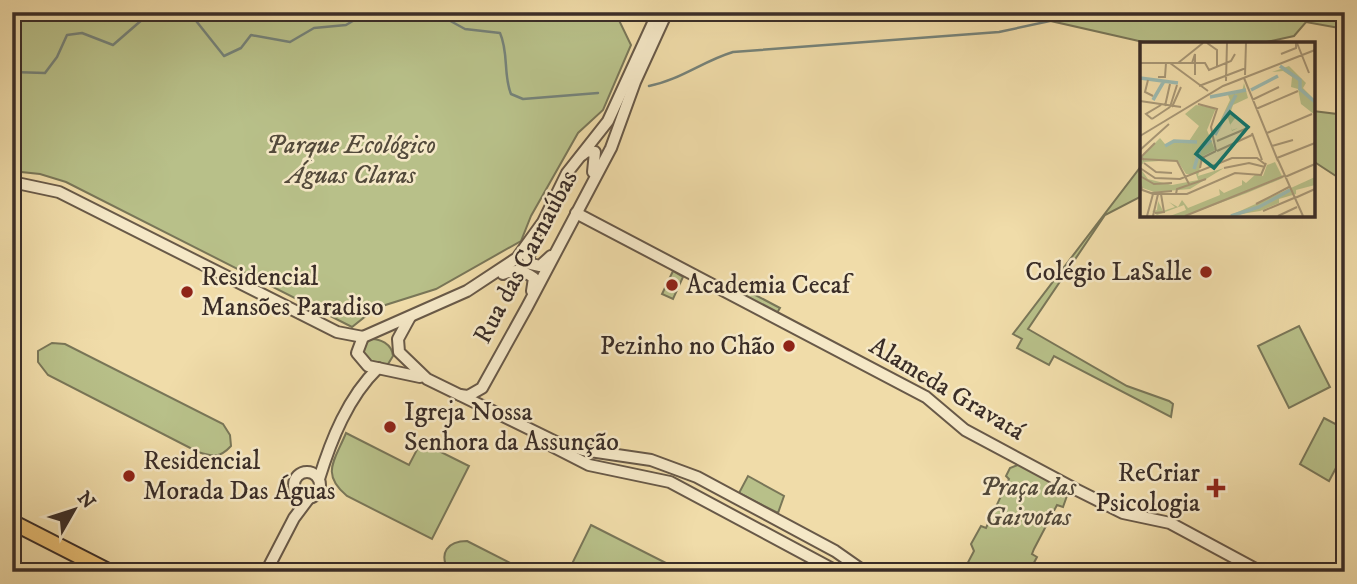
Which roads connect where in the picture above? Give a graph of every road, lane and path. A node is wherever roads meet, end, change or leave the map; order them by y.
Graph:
1 (658, 12) edge
2 (667, 12) edge
3 (567, 173) junction
4 (12, 182) edge
5 (590, 185) junction
6 (576, 213) junction
7 (543, 222) junction
8 (558, 250) junction
9 (485, 282) junction
10 (528, 304) junction
11 (410, 317) junction
12 (337, 332) junction
13 (363, 337) junction
14 (359, 356) junction
15 (378, 368) junction
16 (427, 379) junction
17 (482, 388) junction
18 (358, 390) junction
19 (460, 396) junction
20 (498, 415) junction
21 (529, 430) junction
22 (326, 456) junction
23 (305, 471) junction
24 (319, 479) junction
25 (295, 491) junction
26 (729, 494) junction
27 (309, 498) junction
28 (722, 508) junction
29 (294, 518) junction
30 (12, 522) edge
31 (110, 572) edge
32 (267, 572) edge
33 (838, 572) edge
34 (865, 572) edge
35 (1261, 572) edge

1 - 3 street, Rua das Carnaúbas
2 - 5 street, Rua das Carnaúbas
3 - 5 street
3 - 7 street, Rua das Carnaúbas
4 - 12 street
5 - 6 street, Rua das Carnaúbas
6 - 8 street, Rua das Carnaúbas
6 - 35 street, Alameda Gravatá
7 - 8 street
7 - 9 street, Rua das Carnaúbas
8 - 10 street, Rua das Carnaúbas
9 - 10 street
9 - 11 street, Rua das Carnaúbas
10 - 17 street, Rua das Carnaúbas
11 - 13 street, Rua das Carnaúbas
11 - 16 street
12 - 13 street
12 - 14 street
13 - 14 street
14 - 15 street
14 - 18 street
15 - 16 street
15 - 18 street
16 - 19 street
17 - 19 street
17 - 20 street
18 - 22 street
19 - 20 street
20 - 21 street
21 - 26 street
21 - 28 street
22 - 23 street
22 - 24 street
23 - 24 street
23 - 25 street
24 - 27 street
25 - 27 street
25 - 29 street
26 - 28 street
26 - 34 street
27 - 29 street
28 - 33 street
29 - 32 street
30 - 31 main road

